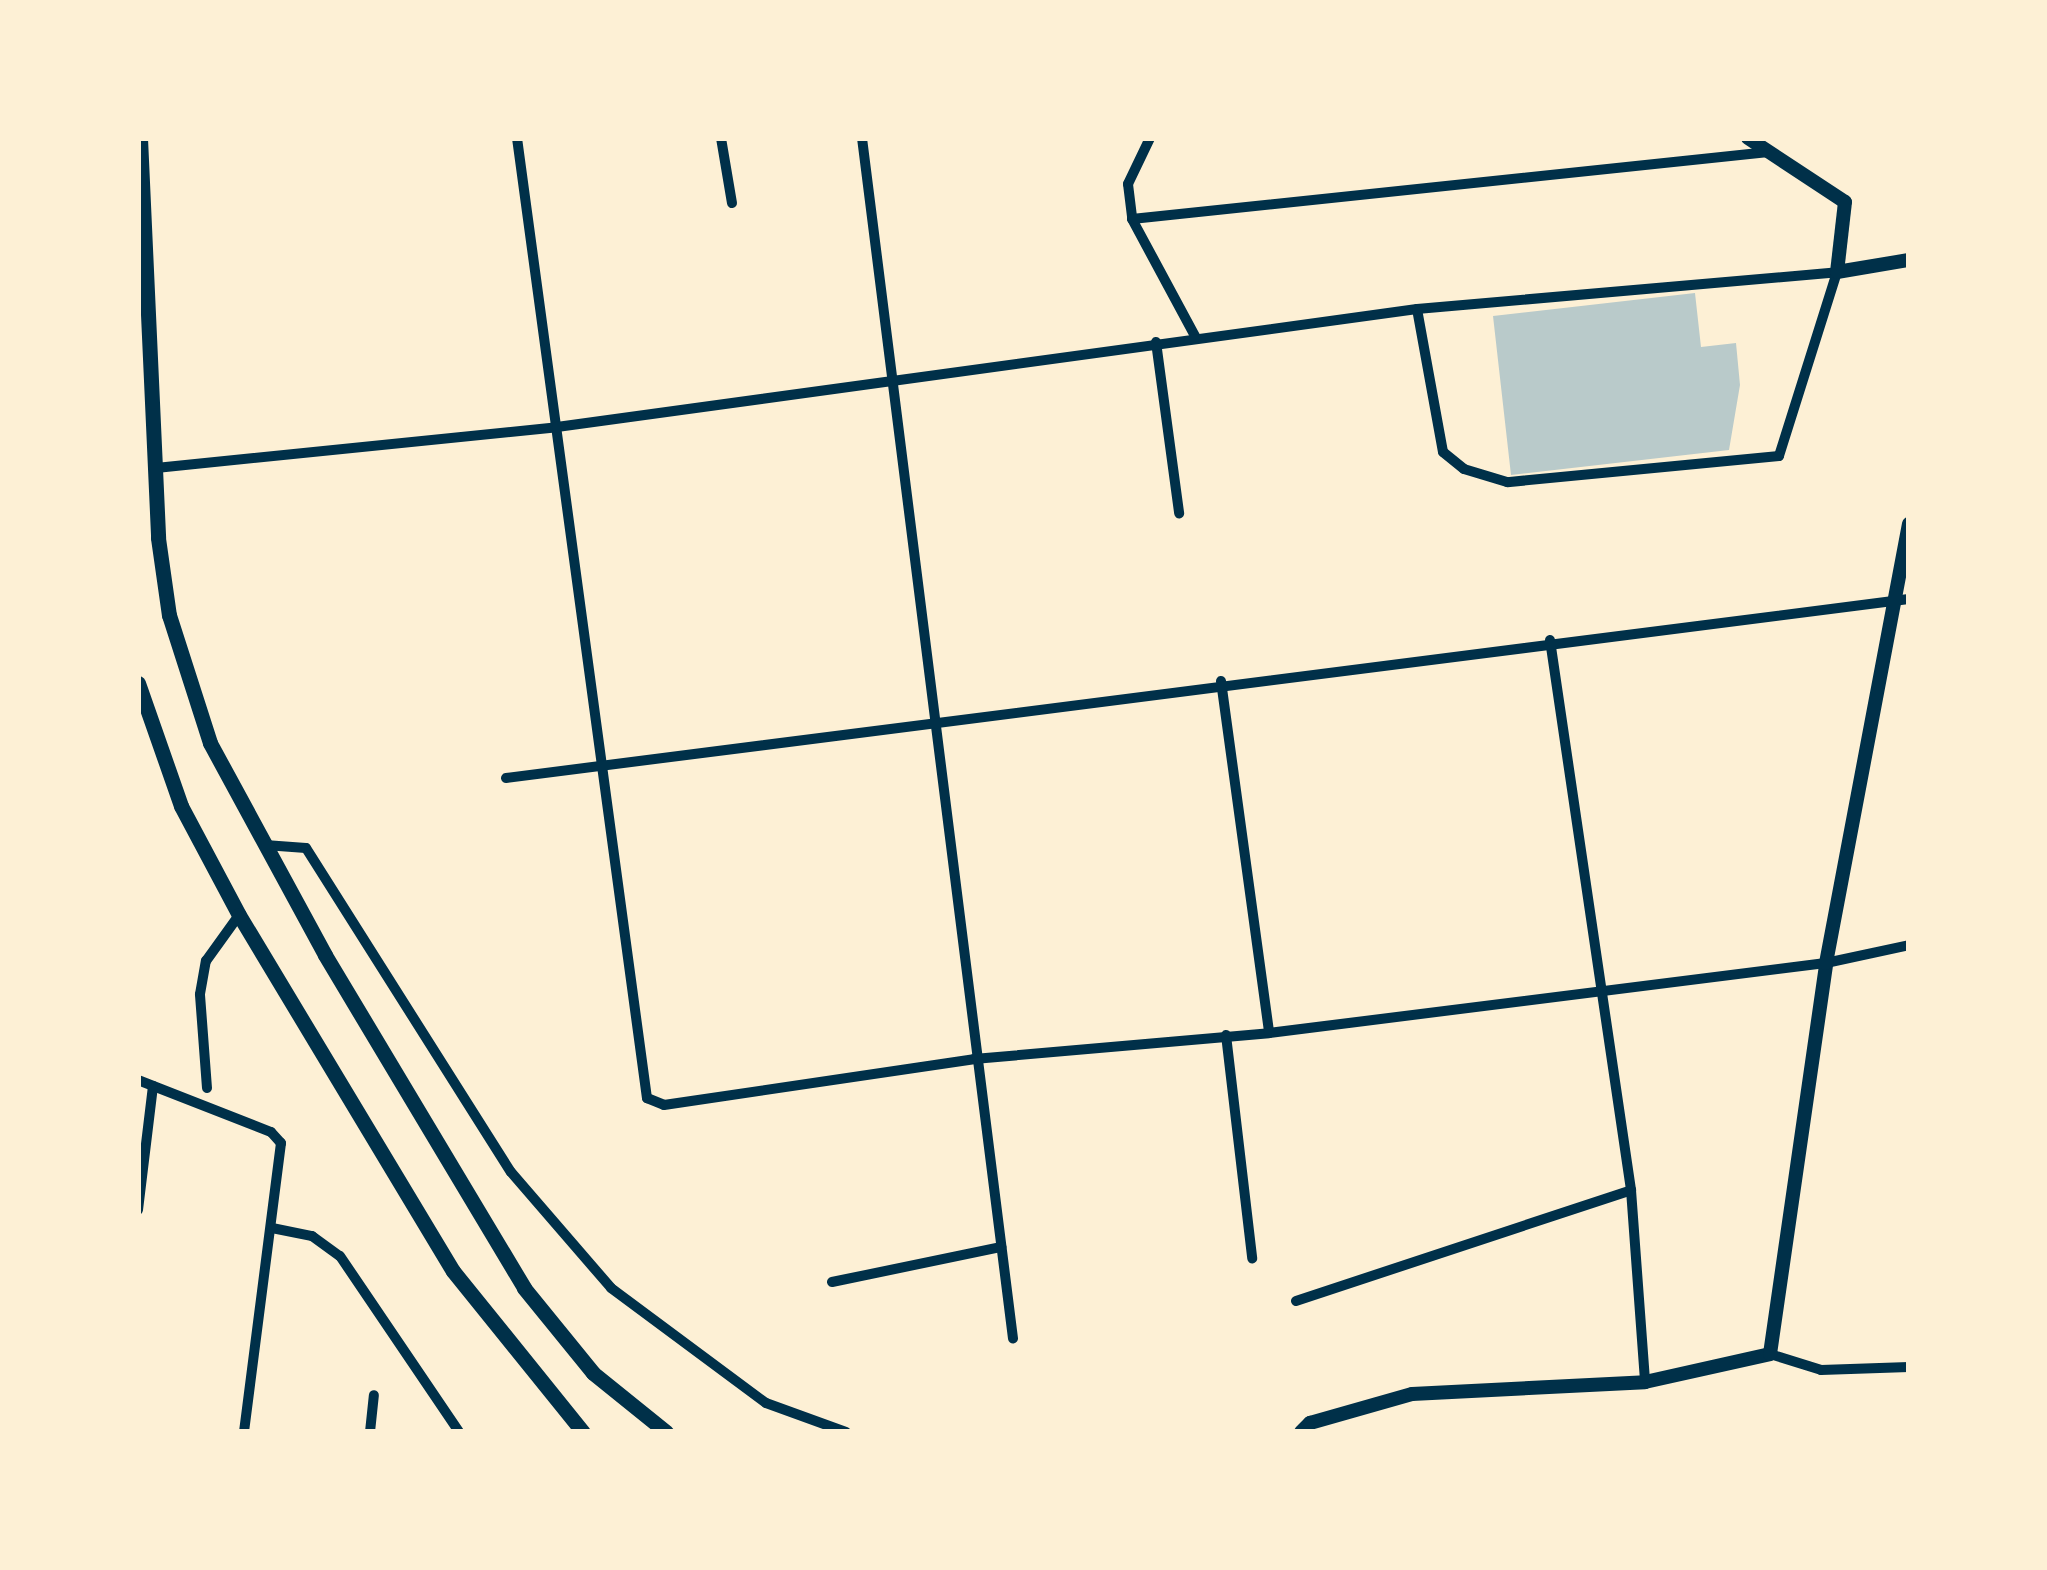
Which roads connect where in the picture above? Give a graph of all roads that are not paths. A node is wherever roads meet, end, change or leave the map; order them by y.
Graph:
1 (140, 138) edge
2 (518, 138) edge
3 (721, 138) edge
4 (862, 138) edge
5 (1150, 138) edge
6 (1748, 138) edge
7 (1769, 152) junction
8 (732, 203) dead end
9 (1132, 219) junction
10 (1909, 260) edge
11 (1837, 272) junction
12 (1417, 309) junction
13 (1196, 336) junction
14 (1156, 342) junction
15 (894, 377) junction
16 (557, 427) junction
17 (155, 468) junction
18 (1179, 513) dead end
19 (1909, 524) edge
20 (1909, 599) edge
21 (1891, 601) junction
22 (1550, 640) junction
23 (1221, 681) junction
24 (138, 683) edge
25 (932, 720) junction
26 (603, 763) junction
27 (506, 778) dead end
28 (265, 845) junction
29 (239, 914) junction
30 (1909, 945) edge
31 (1826, 963) junction
32 (1598, 989) junction
33 (1269, 1033) junction
34 (1226, 1035) junction
35 (974, 1059) junction
36 (138, 1080) edge
37 (153, 1086) junction
38 (207, 1088) dead end
39 (1631, 1190) junction
40 (138, 1210) edge
41 (272, 1228) junction
42 (1001, 1247) junction
43 (1252, 1258) dead end
44 (832, 1282) dead end
45 (1296, 1301) dead end
46 (1013, 1339) dead end
47 (1770, 1354) junction
48 (1909, 1367) edge
49 (1645, 1382) junction
50 (374, 1395) dead end
51 (244, 1432) edge
52 (370, 1432) edge
53 (459, 1432) edge
54 (584, 1432) edge
55 (666, 1432) edge
56 (846, 1432) edge
57 (1301, 1432) edge

1 - 17 main road
2 - 16 street
3 - 8 street
4 - 15 street
5 - 9 street
6 - 7 street
7 - 9 street
7 - 11 street
9 - 13 street
10 - 11 street
11 - 12 street
11 - 12 street
12 - 13 street
13 - 14 street
14 - 15 street
14 - 18 street
15 - 16 street
15 - 25 street
16 - 17 street
16 - 26 street
17 - 28 main road
19 - 21 street
20 - 21 street
21 - 22 street
21 - 31 street
22 - 23 street
22 - 32 street
23 - 25 street
23 - 33 street
24 - 29 main road
25 - 26 street
25 - 35 street
26 - 27 street
26 - 35 street
28 - 55 main road
28 - 56 street
29 - 38 street
29 - 54 main road
30 - 31 street
31 - 32 street
31 - 47 street
32 - 33 street
32 - 39 street
33 - 34 street
34 - 35 street
34 - 43 street
35 - 42 street
36 - 37 street
37 - 40 street
37 - 41 street
39 - 45 street
39 - 49 street
41 - 51 street
41 - 53 street
42 - 44 street
42 - 46 street
47 - 48 street
47 - 49 street
49 - 57 street
50 - 52 street

